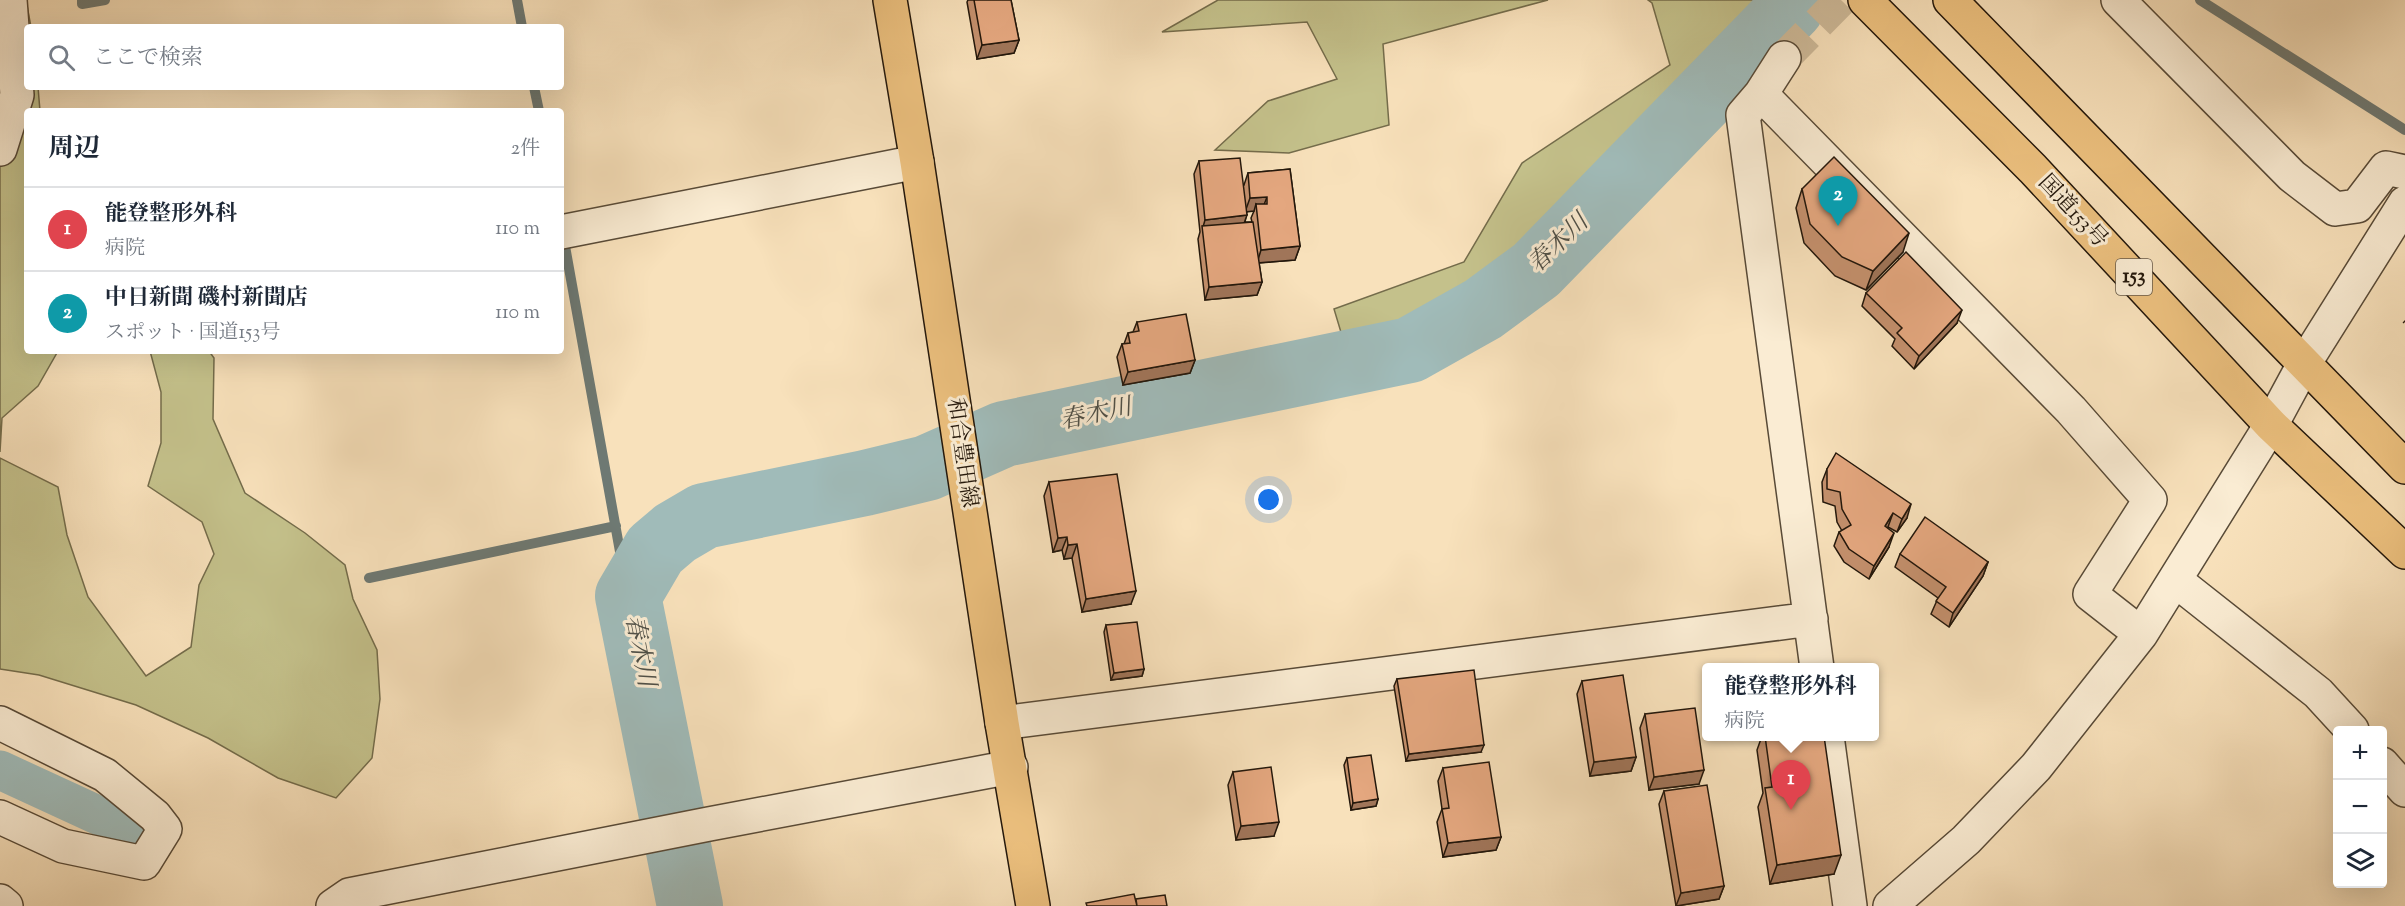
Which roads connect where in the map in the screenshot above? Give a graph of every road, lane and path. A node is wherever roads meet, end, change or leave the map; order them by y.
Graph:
1 (10, 0) edge
2 (890, 0) edge
3 (1865, 0) edge
4 (1950, 0) edge
5 (2118, 0) edge
6 (1784, 58) tunnel mouth
7 (1761, 94) junction
8 (0, 149) edge
9 (917, 162) junction
10 (2405, 172) edge
11 (2405, 202) edge
12 (567, 230) edge
13 (2304, 364) junction
14 (2271, 425) junction
15 (2405, 467) edge
16 (2405, 552) edge
17 (2175, 580) junction
18 (1810, 619) junction
19 (2141, 634) junction
20 (1816, 663) edge
21 (0, 723) edge
22 (1002, 723) junction
23 (2348, 726) edge
24 (1828, 741) edge
25 (1011, 767) junction
26 (2387, 770) edge
27 (2405, 790) edge
28 (0, 817) edge
29 (0, 901) edge
30 (6, 906) edge
31 (333, 906) edge
32 (1033, 906) edge
33 (1850, 906) edge
34 (1890, 906) edge

1 - 8 street
2 - 9 main road, 和合豊田線
3 - 14 main road, 国道153号 / 153
4 - 13 main road
5 - 10 street
6 - 7 street
7 - 18 street
7 - 19 street
9 - 12 street
9 - 22 main road, 和合豊田線
11 - 13 street
13 - 14 street
13 - 15 main road
14 - 16 main road, 国道153号 / 153
14 - 17 street
17 - 19 street
17 - 23 street
18 - 20 street
18 - 22 street
19 - 34 street
21 - 28 street
22 - 25 main road, 和合豊田線
24 - 33 street
25 - 31 street
25 - 32 main road, 和合豊田線
26 - 27 street
29 - 30 street

